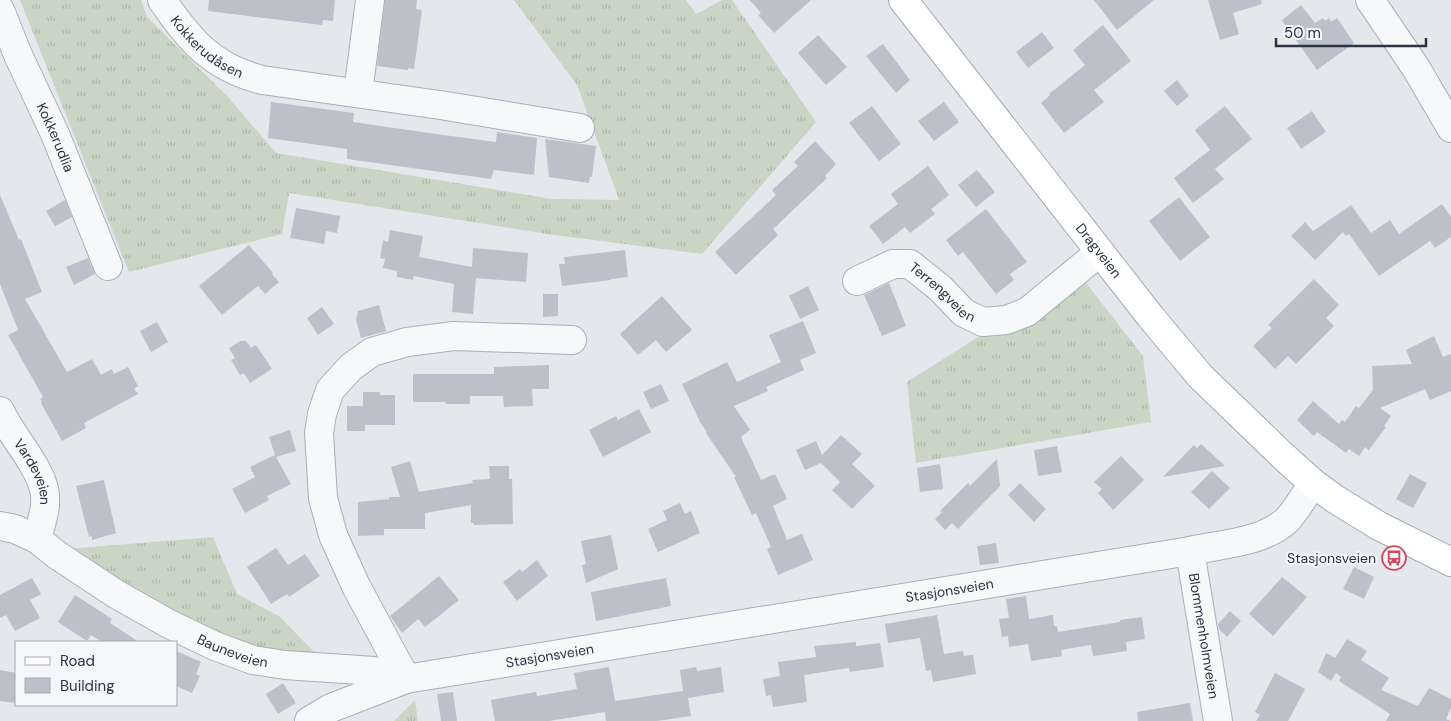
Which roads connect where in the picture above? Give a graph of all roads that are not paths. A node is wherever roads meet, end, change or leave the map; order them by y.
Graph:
1 (162, 0) edge
2 (370, 0) edge
3 (903, 0) edge
4 (1370, 0) edge
5 (0, 10) edge
6 (358, 93) junction
7 (580, 128) dead end
8 (1451, 128) edge
9 (1100, 252) junction
10 (108, 266) dead end
11 (857, 281) dead end
12 (572, 340) dead end
13 (0, 412) edge
14 (1313, 483) junction
15 (0, 526) edge
16 (37, 539) junction
17 (1190, 551) junction
18 (1451, 562) edge
19 (406, 679) junction
20 (309, 721) edge
21 (1218, 721) edge

1 - 6 street, Kokkerudåsen
2 - 6 street
3 - 9 main road, Dragveien
4 - 8 street
5 - 10 street, Kokkerudlia
6 - 7 street, Kokkerudåsen
9 - 11 street, Terrengveien
9 - 14 main road, Dragveien
12 - 19 street
13 - 16 street, Vardeveien
14 - 17 street, Stasjonsveien
14 - 18 main road
15 - 16 street, Bauneveien
16 - 19 street, Bauneveien
17 - 19 street, Stasjonsveien
17 - 21 street, Blommenholmveien
19 - 20 street, Stasjonsveien

